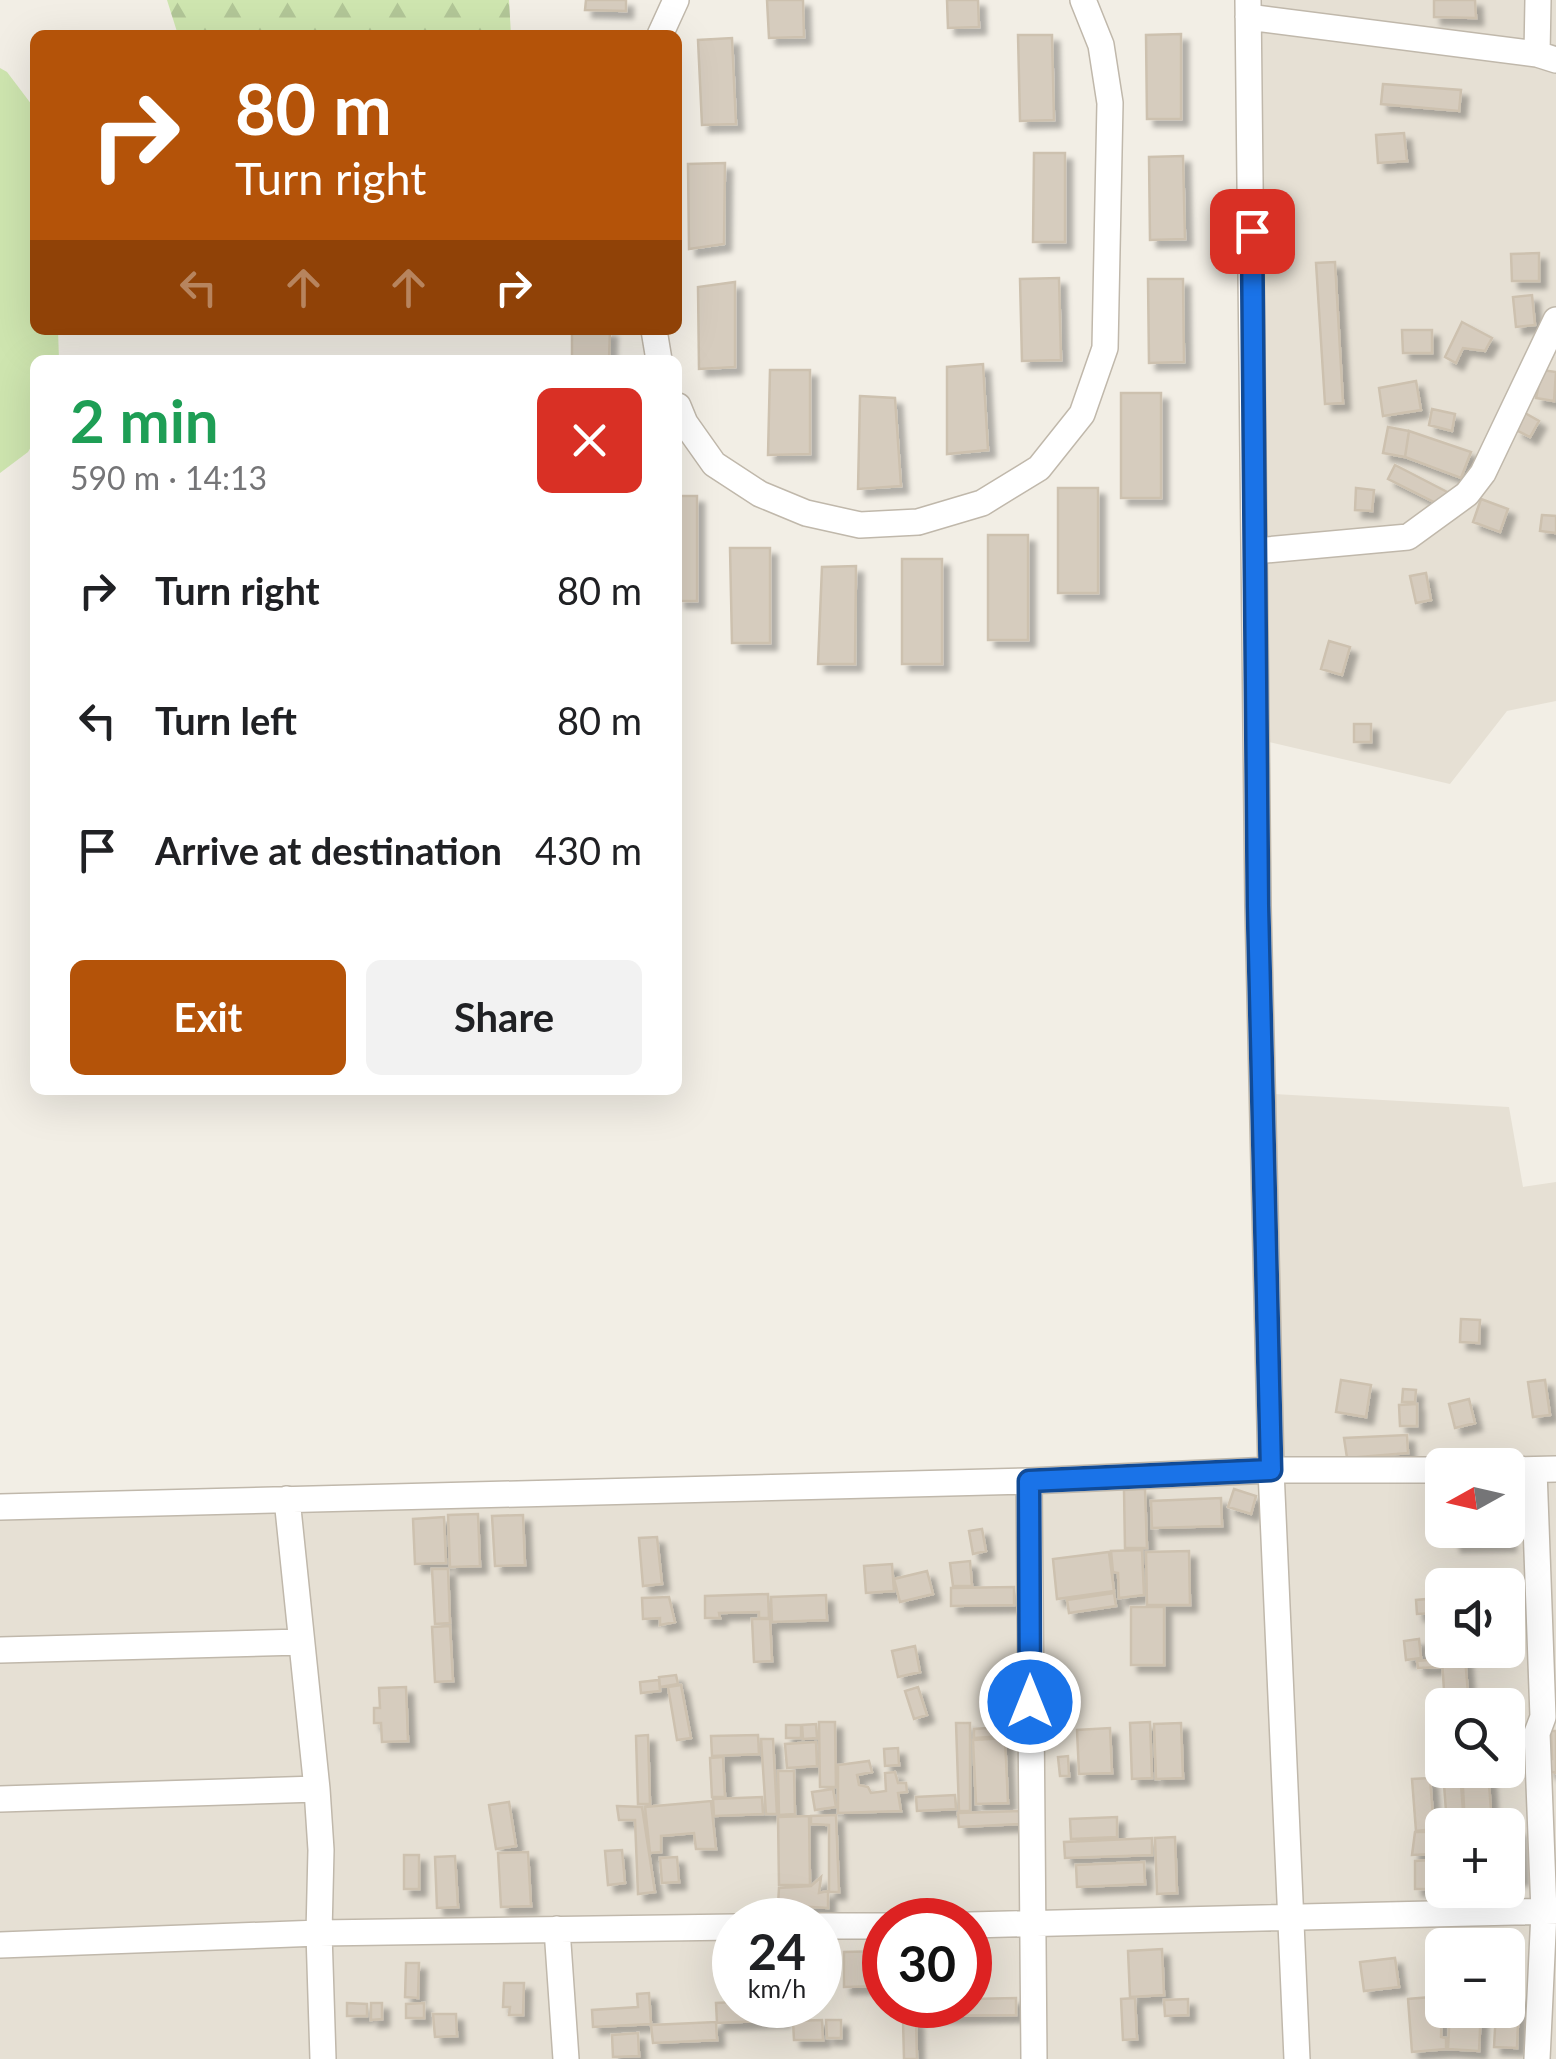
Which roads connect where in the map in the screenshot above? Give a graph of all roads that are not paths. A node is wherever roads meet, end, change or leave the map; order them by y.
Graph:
1 (676, 0) edge
2 (1083, 0) edge
3 (1538, 0) edge
4 (1248, 9) edge
5 (662, 30) edge
6 (1547, 58) edge
7 (1556, 320) edge
8 (682, 416) edge
9 (1255, 551) junction
10 (1271, 1470) junction
11 (1425, 1470) edge
12 (1532, 1470) edge
13 (1029, 1481) junction
14 (286, 1499) junction
15 (0, 1507) edge
16 (301, 1642) junction
17 (0, 1650) edge
18 (1549, 1713) edge
19 (317, 1789) junction
20 (0, 1799) edge
21 (1550, 1912) edge
22 (1292, 1918) junction
23 (992, 1924) edge
24 (1032, 1924) junction
25 (712, 1927) edge
26 (557, 1929) junction
27 (318, 1933) junction
28 (0, 1946) edge
29 (324, 2059) edge
30 (566, 2059) edge
31 (1034, 2059) edge
32 (1297, 2059) edge
33 (1538, 2059) edge

1 - 5 street
2 - 8 street
3 - 6 street
4 - 6 street
4 - 9 street
7 - 9 street
9 - 10 street
10 - 11 street
10 - 13 street
10 - 22 street
12 - 18 street
13 - 14 street
13 - 24 street
14 - 15 street
14 - 16 street
16 - 17 street
16 - 19 street
18 - 21 street
19 - 20 street
19 - 27 street
21 - 22 street
21 - 33 street
22 - 24 street
22 - 32 street
23 - 24 street
24 - 31 street
25 - 26 street
26 - 27 street
26 - 30 street
27 - 28 street
27 - 29 street

